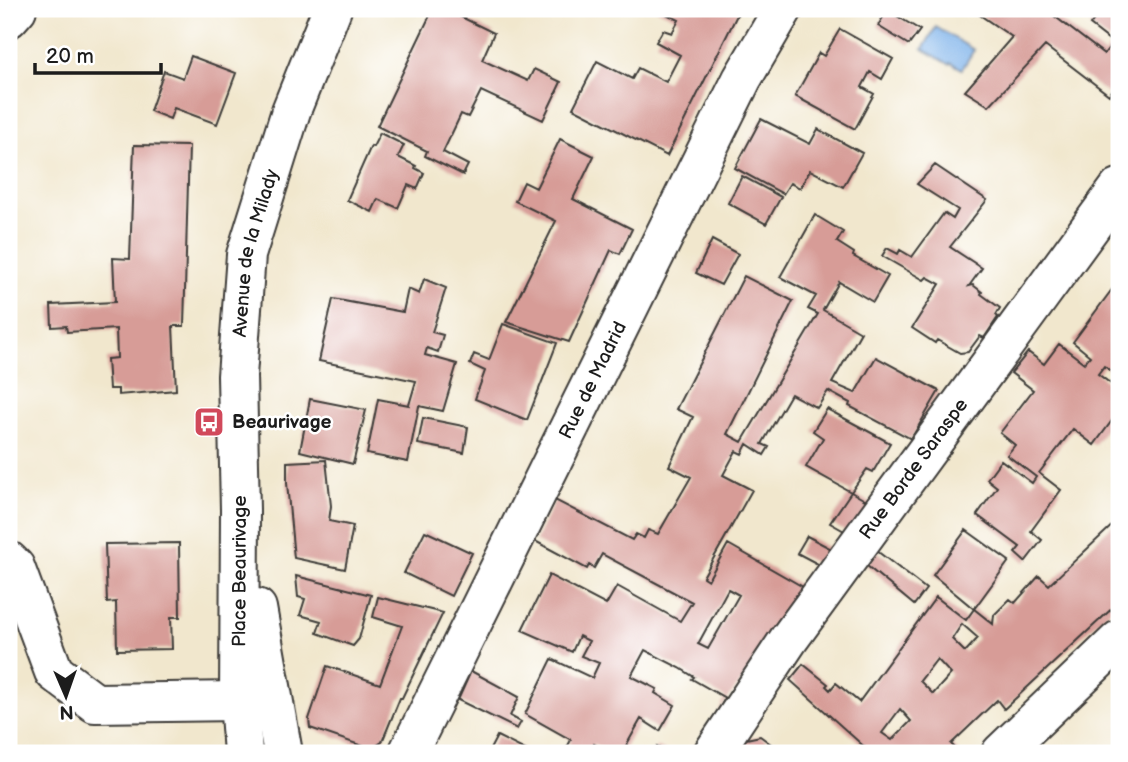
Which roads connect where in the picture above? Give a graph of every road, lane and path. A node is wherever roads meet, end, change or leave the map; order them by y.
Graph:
1 (17, 9) edge
2 (332, 9) edge
3 (783, 9) edge
4 (9, 18) edge
5 (1119, 188) edge
6 (240, 510) junction
7 (9, 561) edge
8 (1119, 640) edge
9 (239, 701) junction
10 (243, 753) edge
11 (283, 753) edge
12 (408, 753) edge
13 (713, 753) edge
14 (1001, 753) edge

1 - 4 main road
2 - 6 main road, Avenue de la Milady
3 - 12 main road, Rue de Madrid
5 - 13 main road, Rue Borde Saraspe
6 - 9 main road, Place Beaurivage
6 - 11 main road, Place Beaurivage
7 - 9 main road
8 - 14 main road
9 - 10 main road, Place Beaurivage

